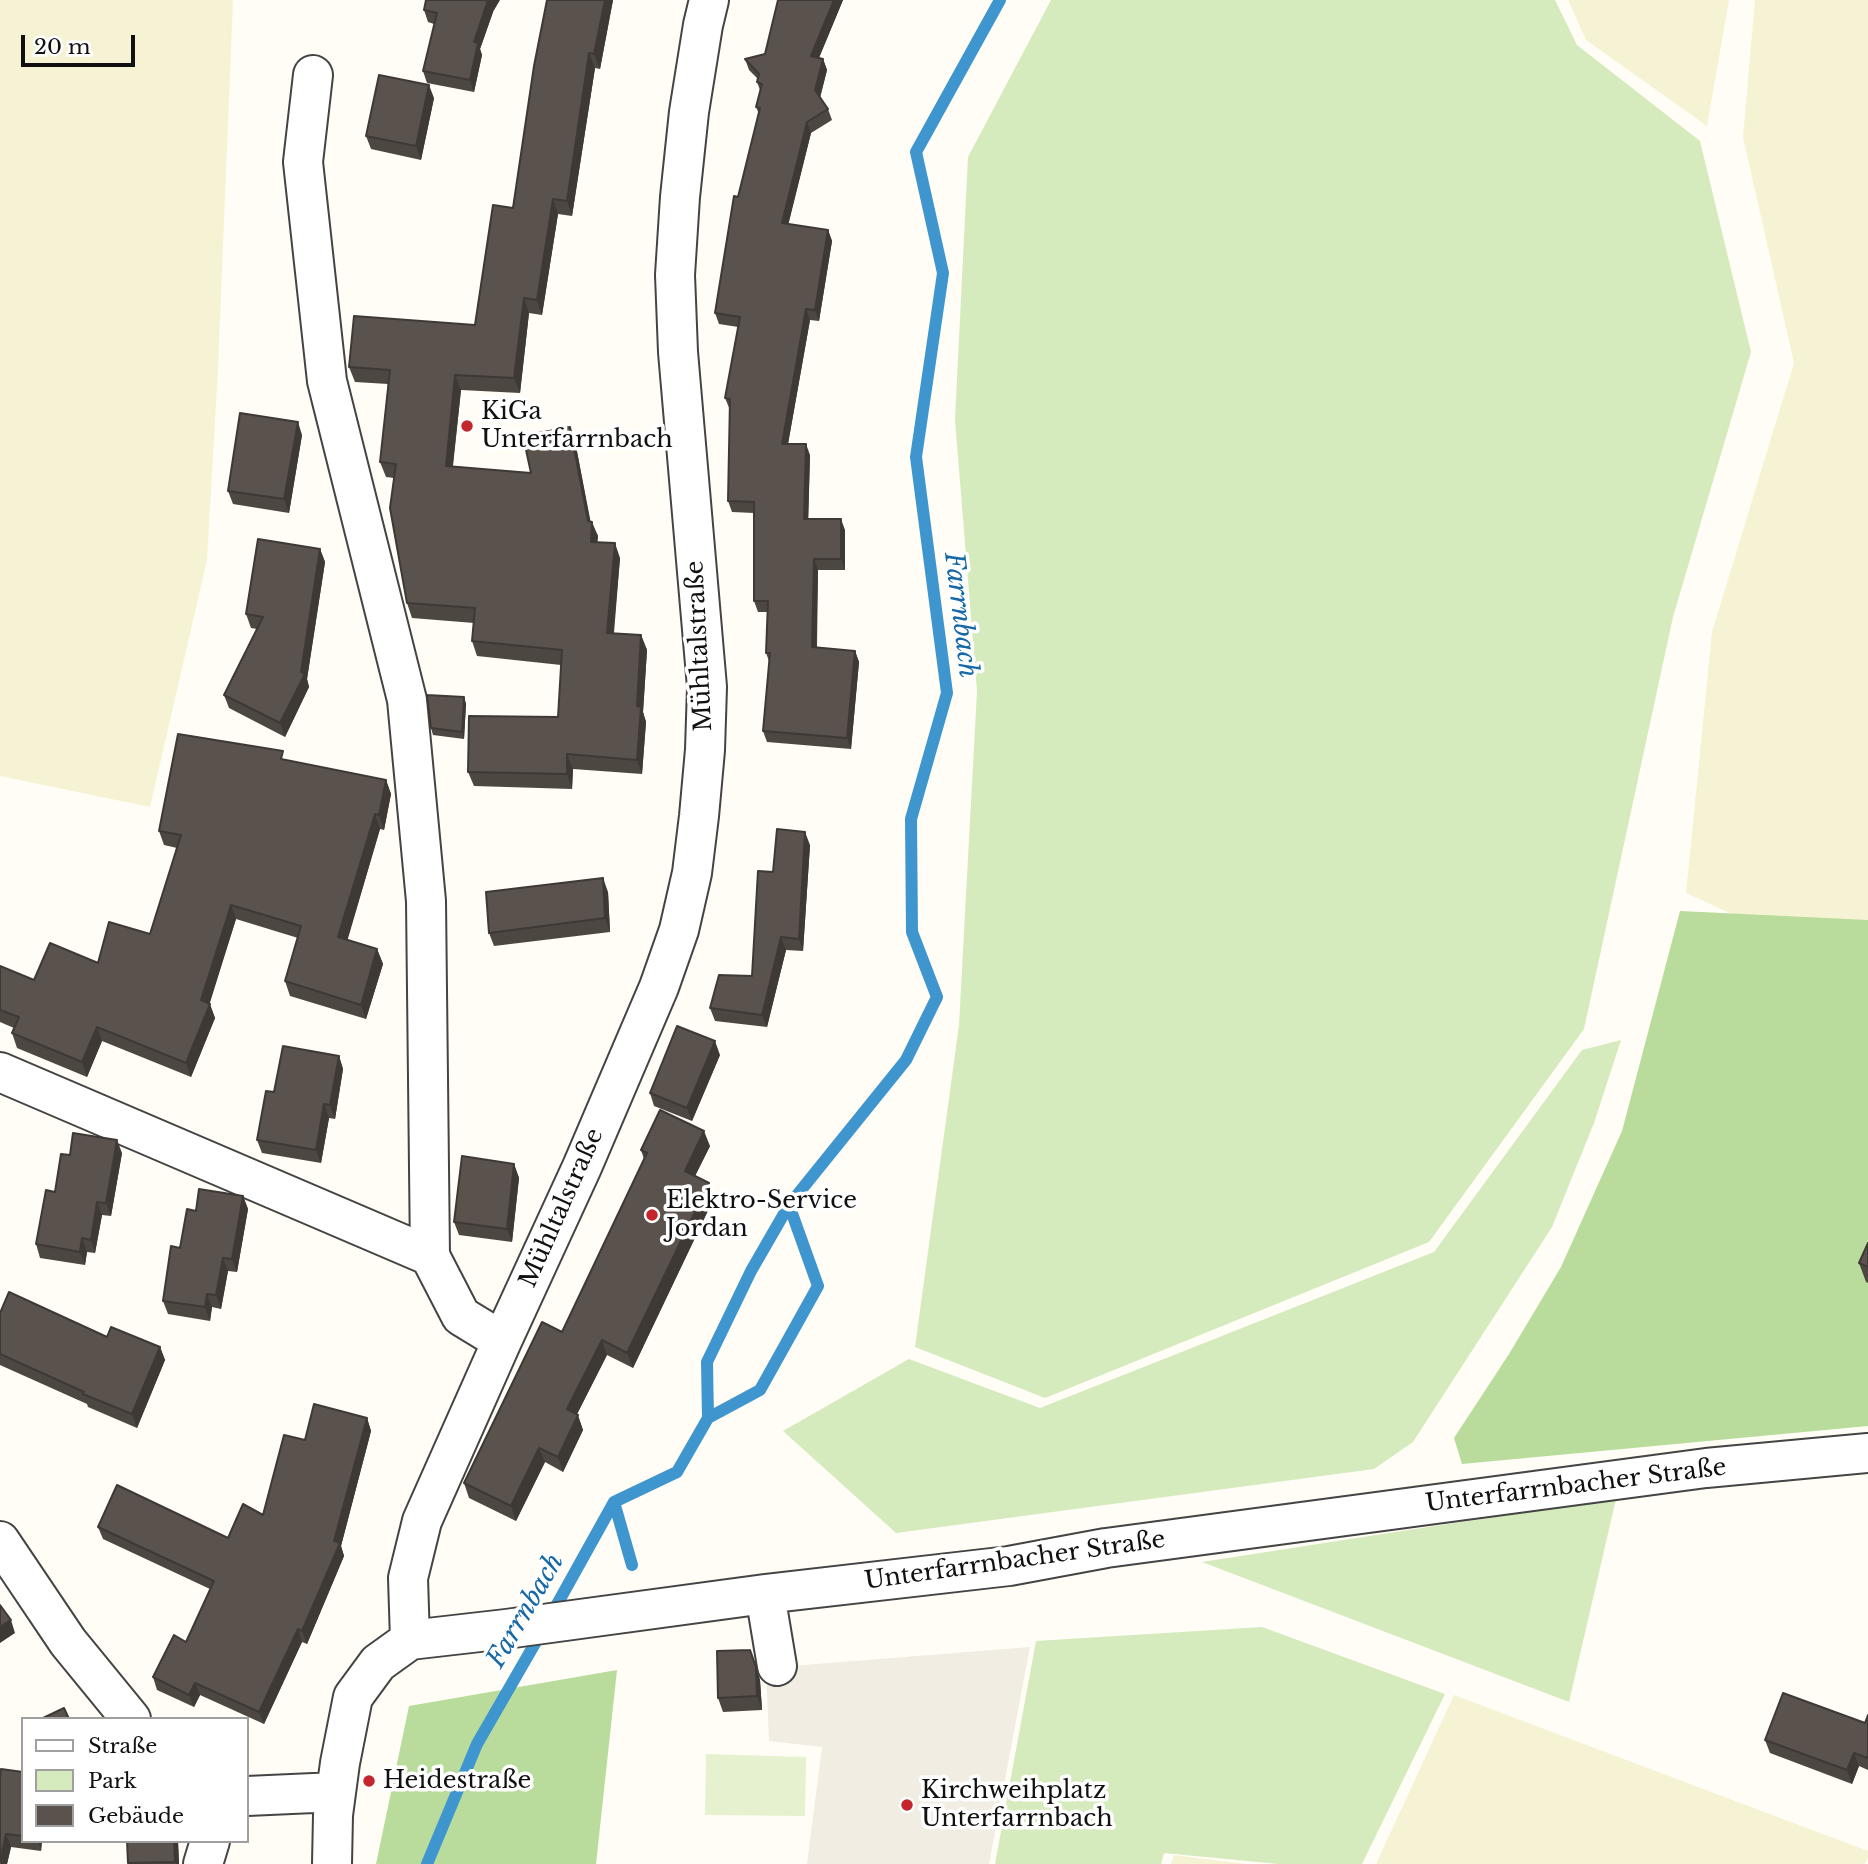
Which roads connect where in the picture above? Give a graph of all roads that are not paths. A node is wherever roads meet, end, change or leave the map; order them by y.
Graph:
1 (709, 0) edge
2 (313, 75) dead end
3 (0, 1072) edge
4 (430, 1256) junction
5 (502, 1341) junction
6 (1868, 1453) edge
7 (0, 1541) edge
8 (765, 1594) junction
9 (410, 1640) junction
10 (776, 1666) dead end
11 (129, 1717) edge
12 (336, 1792) junction
13 (248, 1796) edge
14 (209, 1843) edge
15 (203, 1864) edge
16 (332, 1864) edge

1 - 5 street, Mühltalstraße
2 - 4 street
3 - 4 street
4 - 5 street
5 - 9 street, Mühltalstraße
6 - 8 street, Unterfarrnbacher Straße
7 - 11 street
8 - 9 street, Unterfarrnbacher Straße
8 - 10 street
9 - 12 street, Unterfarrnbacher Straße
12 - 13 street
12 - 16 street, Unterfarrnbacher Straße
14 - 15 street

